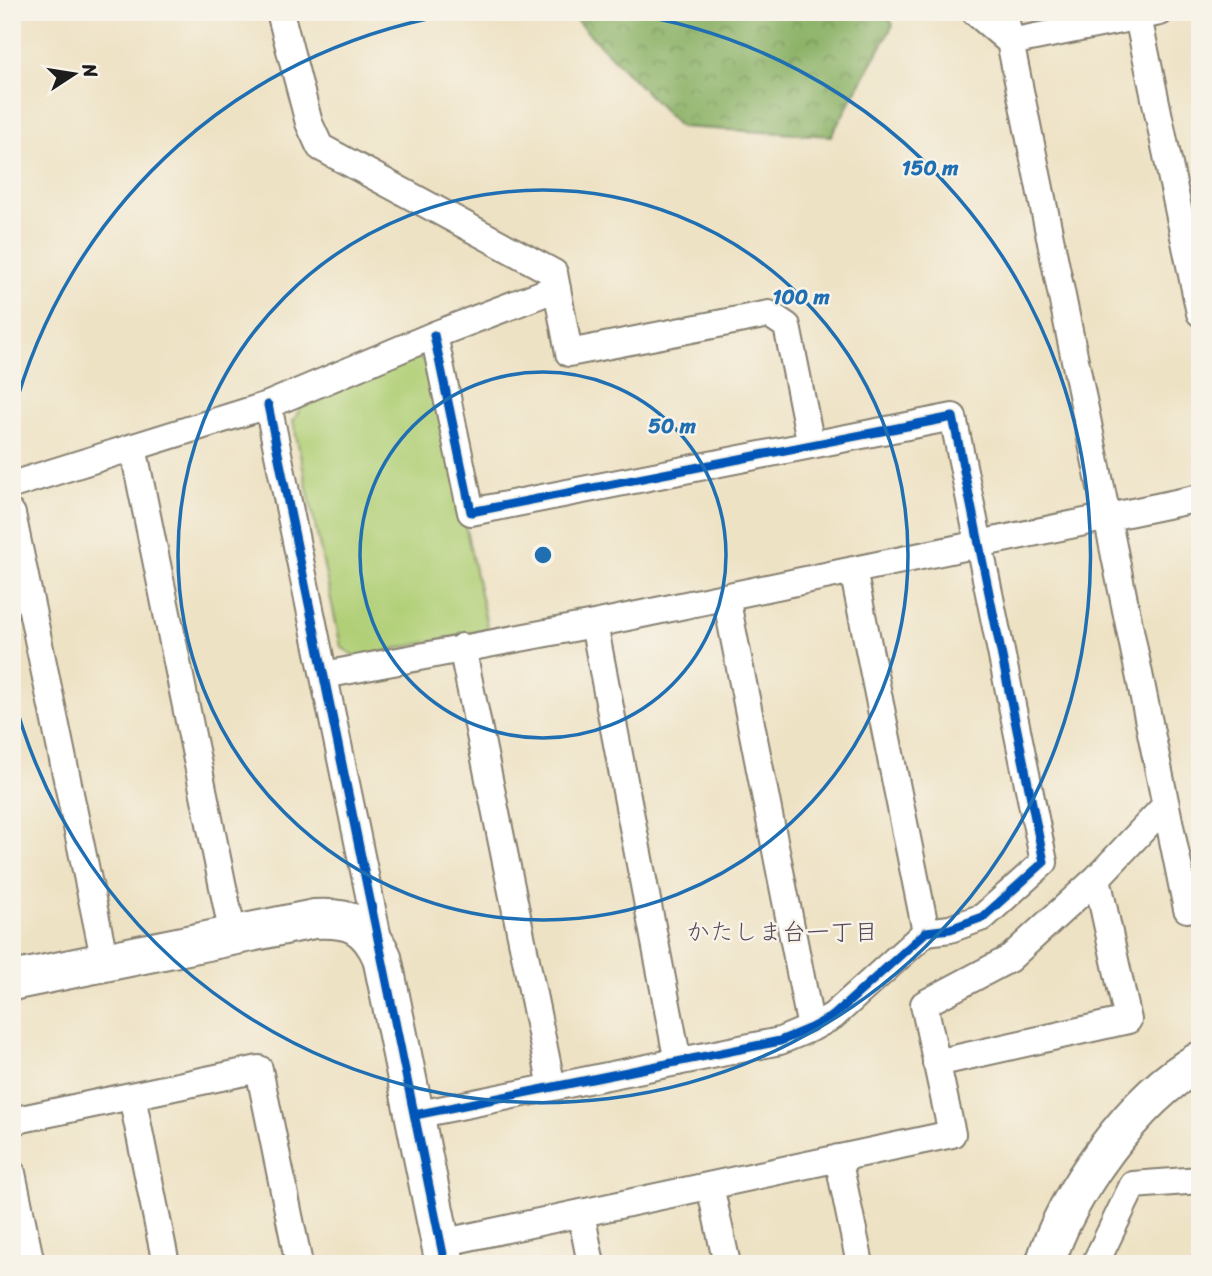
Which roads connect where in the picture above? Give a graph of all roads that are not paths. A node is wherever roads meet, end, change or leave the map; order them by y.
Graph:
1 (279, 12) edge
2 (975, 12) edge
3 (1004, 12) edge
4 (1149, 14) edge
5 (1010, 42) junction
6 (557, 288) junction
7 (1200, 313) edge
8 (434, 335) junction
9 (268, 405) junction
10 (811, 445) junction
11 (133, 447) junction
12 (12, 485) edge
13 (1200, 498) edge
14 (12, 514) edge
15 (1107, 517) junction
16 (979, 544) junction
17 (853, 570) junction
18 (726, 597) junction
19 (594, 624) junction
20 (462, 647) junction
21 (324, 675) junction
22 (1166, 804) junction
23 (1097, 878) junction
24 (1200, 906) edge
25 (926, 932) junction
26 (233, 936) junction
27 (382, 957) junction
28 (106, 962) junction
29 (12, 981) edge
30 (811, 1028) junction
31 (678, 1062) junction
32 (1200, 1062) edge
33 (936, 1063) junction
34 (552, 1087) junction
35 (132, 1096) junction
36 (415, 1115) junction
37 (12, 1121) edge
38 (838, 1158) junction
39 (12, 1173) edge
40 (1200, 1180) edge
41 (710, 1186) junction
42 (581, 1213) junction
43 (443, 1253) edge
44 (31, 1264) edge
45 (166, 1264) edge
46 (299, 1264) edge
47 (591, 1264) edge
48 (727, 1264) edge
49 (860, 1264) edge
50 (1045, 1264) edge
51 (1095, 1264) edge

1 - 6 street
2 - 5 street
3 - 5 street
4 - 5 street
4 - 7 street
5 - 15 street
6 - 8 street
6 - 10 street
8 - 9 street
8 - 10 street
9 - 11 street
9 - 21 street
10 - 16 street
11 - 12 street
11 - 26 street
13 - 15 street
14 - 28 street
15 - 16 street
15 - 22 street
16 - 17 street
16 - 25 street
17 - 18 street
17 - 25 street
18 - 19 street
18 - 30 street
19 - 20 street
19 - 31 street
20 - 21 street
20 - 34 street
21 - 27 street
22 - 23 street
22 - 24 street
23 - 33 street
23 - 33 street
25 - 30 street
26 - 27 street
26 - 28 street
27 - 36 street
28 - 29 street
30 - 31 street
31 - 34 street
32 - 50 street
33 - 38 street
34 - 36 street
35 - 37 street
35 - 45 street
35 - 46 street
36 - 43 street
38 - 41 street
38 - 49 street
39 - 44 street
40 - 51 street
41 - 42 street
41 - 48 street
42 - 43 street
42 - 47 street

